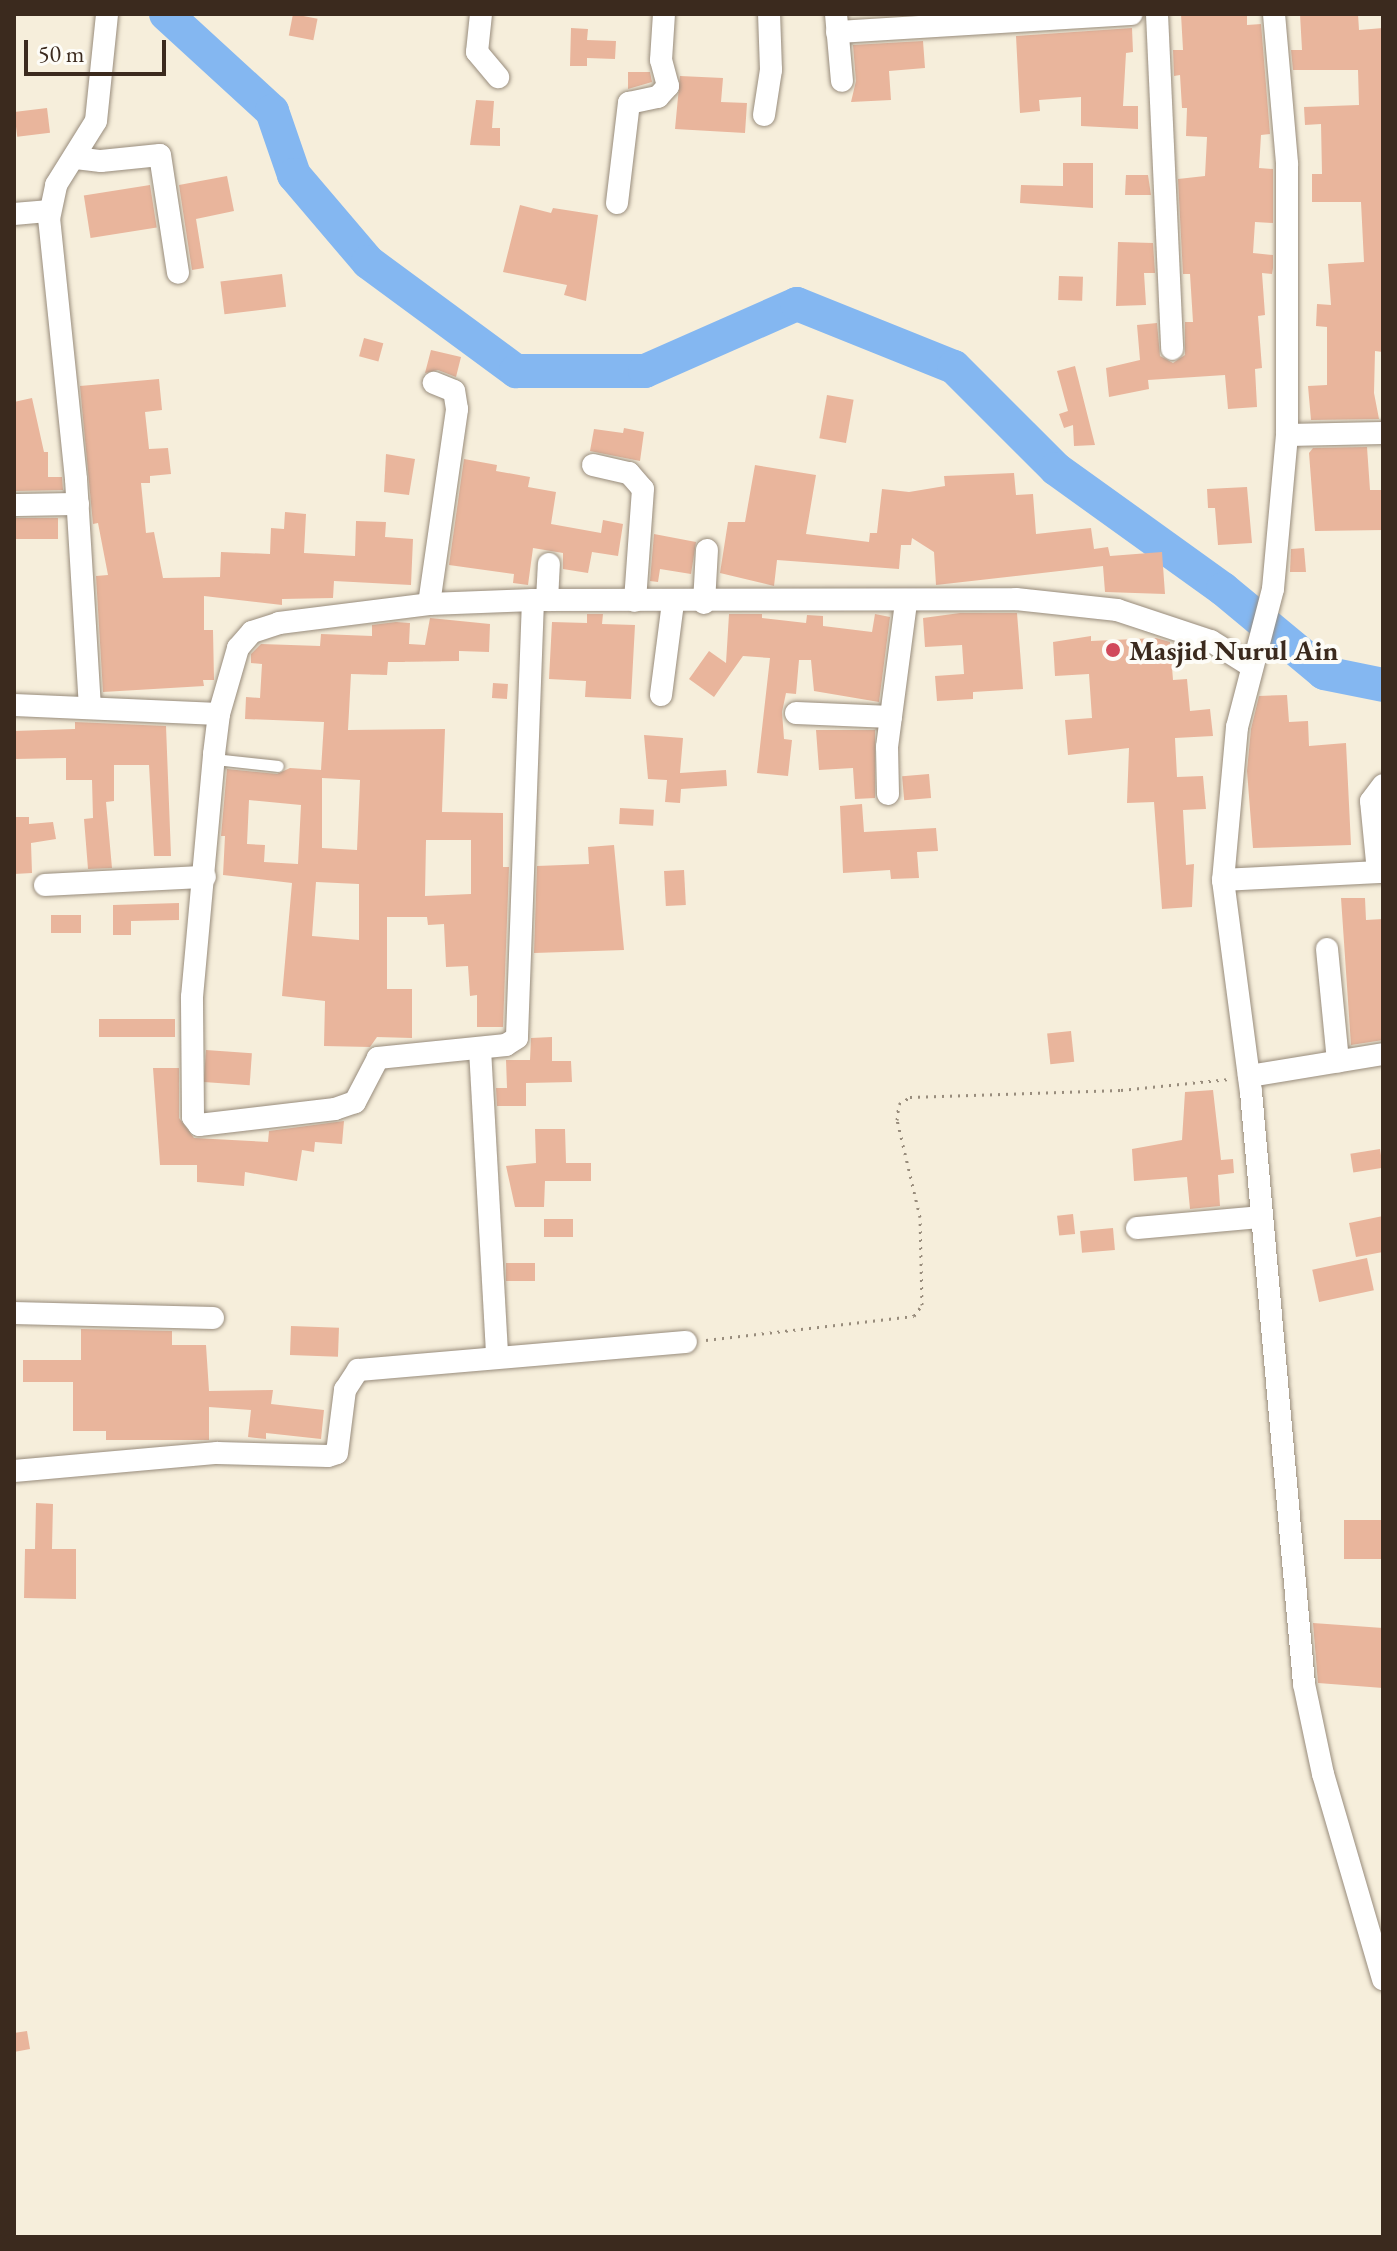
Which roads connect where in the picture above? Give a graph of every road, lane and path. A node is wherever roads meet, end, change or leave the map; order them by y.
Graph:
1 (107, 14) edge
2 (481, 14) edge
3 (664, 14) edge
4 (769, 14) edge
5 (1131, 14) edge
6 (1157, 14) edge
7 (1274, 14) edge
8 (836, 23) edge
9 (498, 77) dead end
10 (842, 81) dead end
11 (764, 115) dead end
12 (76, 158) junction
13 (617, 203) dead end
14 (50, 211) junction
15 (14, 214) edge
16 (178, 273) dead end
17 (1172, 349) dead end
18 (434, 383) dead end
19 (1383, 433) edge
20 (1287, 435) junction
21 (593, 465) dead end
22 (78, 504) junction
23 (14, 505) edge
24 (707, 550) dead end
25 (549, 564) dead end
26 (540, 600) junction
27 (635, 601) junction
28 (673, 602) junction
29 (906, 602) junction
30 (704, 603) junction
31 (429, 604) junction
32 (1251, 666) junction
33 (661, 695) dead end
34 (14, 705) edge
35 (90, 708) junction
36 (796, 713) dead end
37 (219, 714) junction
38 (891, 717) junction
39 (214, 759) junction
40 (278, 766) dead end
41 (1383, 785) edge
42 (888, 794) dead end
43 (1381, 872) edge
44 (205, 877) junction
45 (1223, 880) junction
46 (45, 885) dead end
47 (1327, 949) dead end
48 (480, 1049) junction
49 (1383, 1054) edge
50 (1338, 1061) junction
51 (1249, 1076) junction
52 (1260, 1217) junction
53 (1137, 1228) dead end
54 (14, 1313) edge
55 (213, 1318) dead end
56 (686, 1342) joint
57 (497, 1354) junction
58 (14, 1471) edge
59 (1383, 1979) edge

1 - 12 street
2 - 9 street
3 - 13 street
4 - 11 street
5 - 8 street
6 - 17 street
7 - 20 street
8 - 10 street
12 - 14 street
12 - 16 street
14 - 15 street
14 - 22 street
18 - 31 street
19 - 20 street
20 - 32 street
21 - 27 street
22 - 23 street
22 - 35 street
24 - 30 street
25 - 26 street
26 - 27 street
26 - 31 street
26 - 48 street
27 - 28 street
28 - 30 street
28 - 33 street
29 - 30 street
29 - 32 street
29 - 38 street
31 - 37 street
32 - 45 street
34 - 35 street
35 - 37 street
36 - 38 street
37 - 39 street
38 - 42 street
39 - 40 lane
39 - 44 street
41 - 43 street
43 - 45 street
44 - 46 street
44 - 48 street
45 - 51 street
47 - 50 street
48 - 57 street
49 - 50 street
50 - 51 street
51 - 52 street
51 - 56 path
52 - 53 street
52 - 59 street
54 - 55 street
56 - 57 street
57 - 58 street

